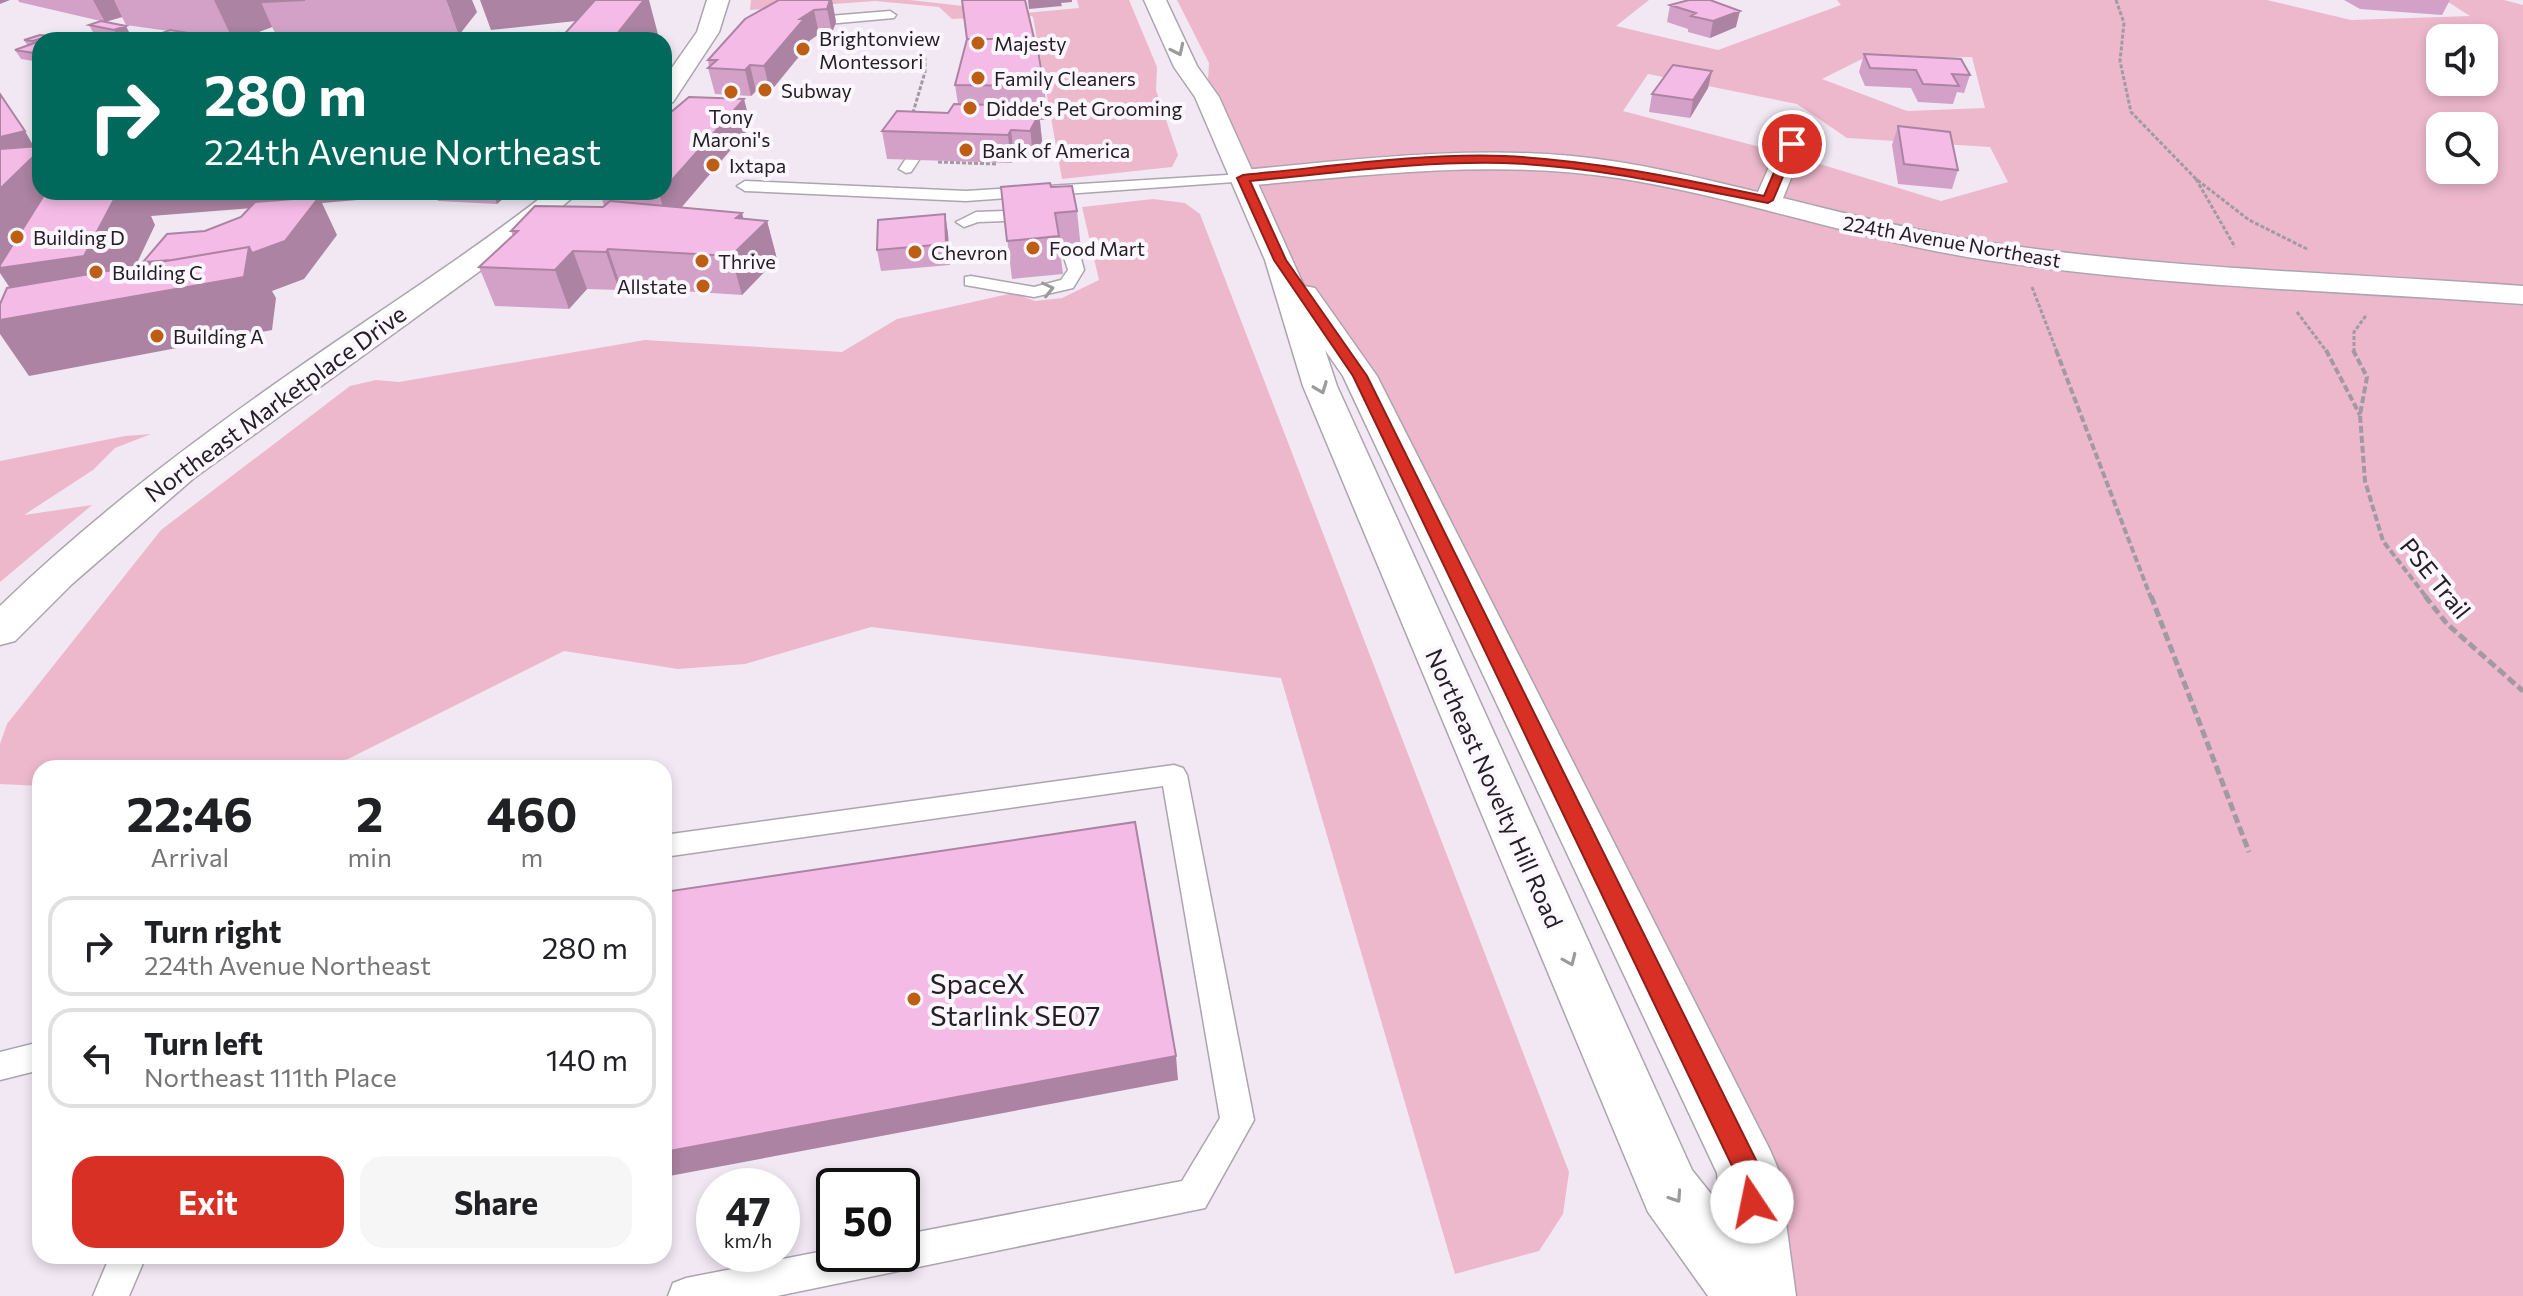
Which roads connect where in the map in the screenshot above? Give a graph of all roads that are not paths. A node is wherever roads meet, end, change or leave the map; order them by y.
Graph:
1 (718, 0) edge
2 (1155, 0) edge
3 (1177, 0) edge
4 (890, 15) dead end
5 (791, 22) edge
6 (672, 85) edge
7 (1207, 97) junction
8 (1788, 131) dead end
9 (1243, 178) junction
10 (745, 186) dead end
11 (555, 200) edge
12 (1768, 200) junction
13 (964, 222) dead end
14 (1280, 260) junction
15 (971, 281) dead end
16 (2523, 295) edge
17 (0, 631) edge
18 (672, 845) edge
19 (32, 1058) edge
20 (0, 1066) edge
21 (920, 1250) edge
22 (125, 1264) edge
23 (816, 1270) edge
24 (111, 1296) edge
25 (686, 1296) edge
26 (1749, 1296) edge
27 (1763, 1296) edge

1 - 6 main road
2 -> 7 main road, Northeast Novelty Hill Road
3 - 7 main road, Northeast Novelty Hill Road
4 - 5 lane
7 - 9 main road, Northeast Novelty Hill Road
8 - 12 main road
9 - 10 lane
9 - 12 main road, 224th Avenue Northeast
9 - 14 main road, Northeast Novelty Hill Road
11 - 17 main road, Northeast Marketplace Drive
12 - 16 main road, 224th Avenue Northeast
15 -> 13 lane
14 -> 26 main road, Northeast Novelty Hill Road
14 - 27 main road, Northeast Novelty Hill Road
18 - 21 lane
19 - 20 lane
22 - 24 lane
23 - 25 lane

